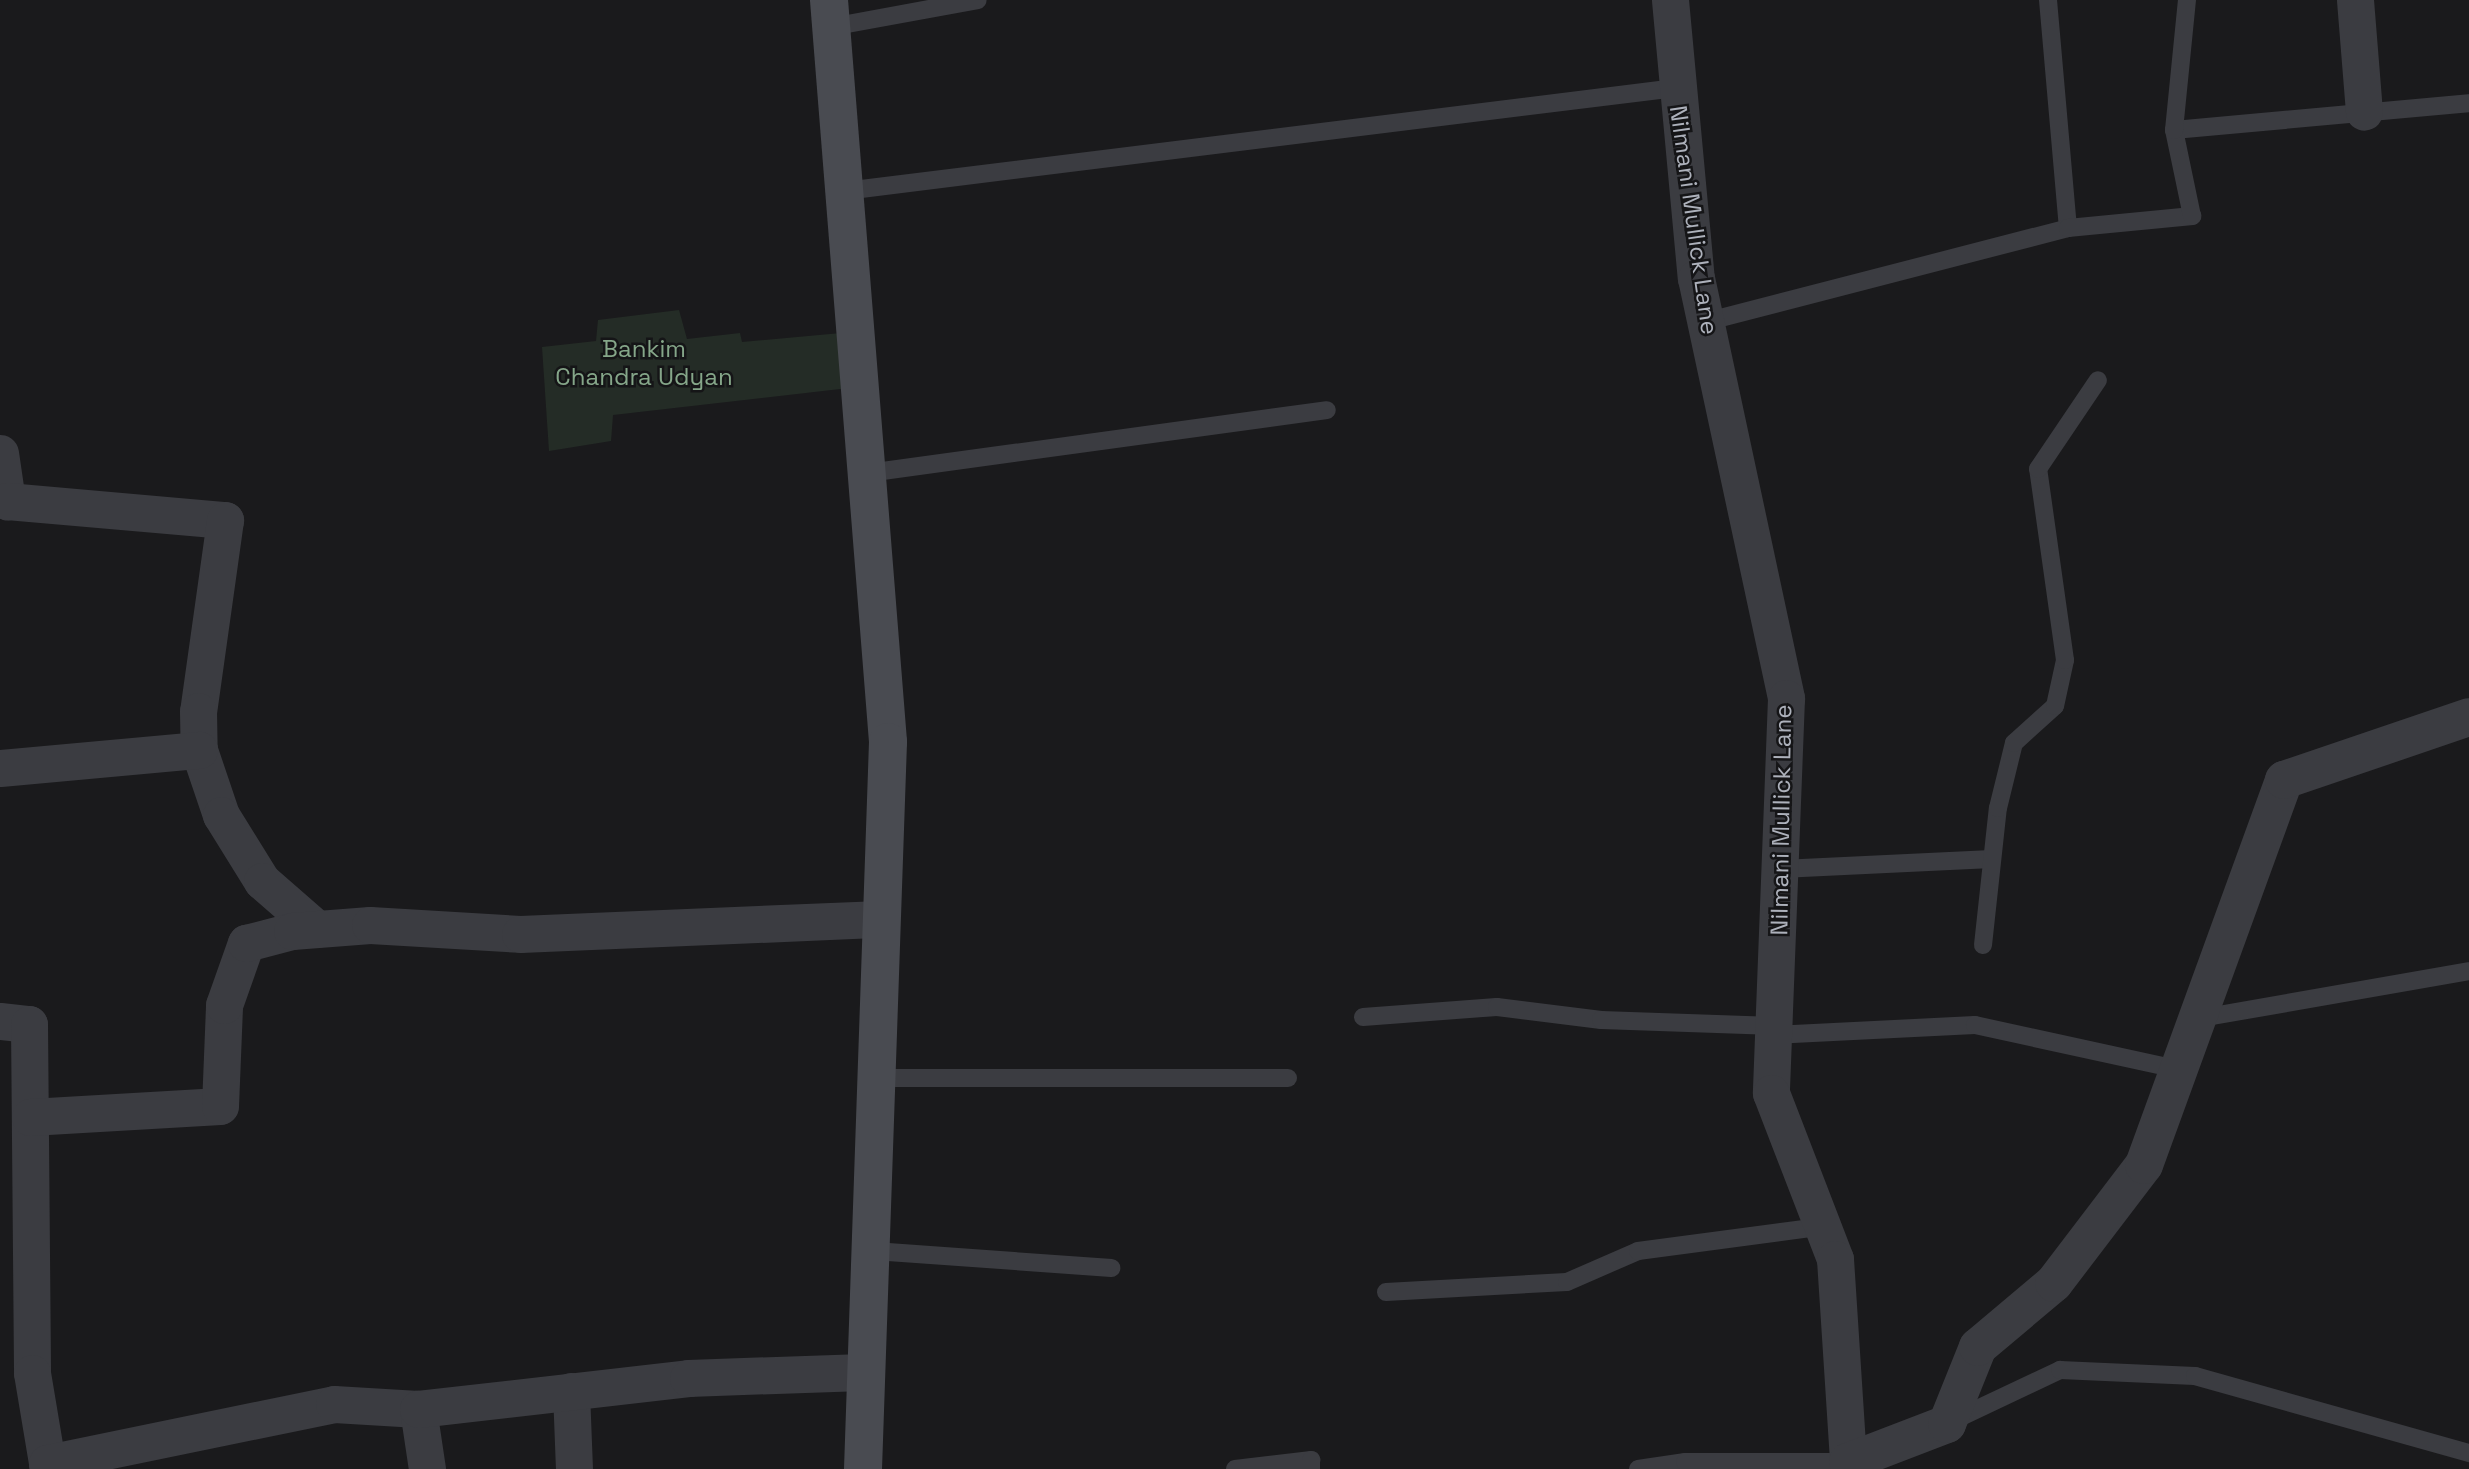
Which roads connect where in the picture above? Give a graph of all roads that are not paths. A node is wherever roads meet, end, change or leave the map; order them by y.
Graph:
1 (978, 0) edge
2 (1670, 0) edge
3 (2048, 0) edge
4 (2186, 0) edge
5 (2355, 0) edge
6 (830, 13) edge
7 (1676, 88) junction
8 (2469, 103) edge
9 (2364, 112) junction
10 (2175, 130) junction
11 (845, 191) junction
12 (2068, 228) junction
13 (1705, 322) junction
14 (2098, 380) dead end
15 (1327, 410) dead end
16 (0, 453) edge
17 (868, 473) junction
18 (2469, 717) edge
19 (199, 750) junction
20 (0, 768) edge
21 (1992, 859) junction
22 (1781, 869) junction
23 (881, 919) junction
24 (317, 929) junction
25 (1983, 945) dead end
26 (2469, 971) edge
27 (1363, 1017) dead end
28 (2201, 1018) junction
29 (0, 1021) edge
30 (1773, 1031) junction
31 (2181, 1070) junction
32 (876, 1078) junction
33 (1288, 1078) dead end
34 (30, 1117) junction
35 (1819, 1227) junction
36 (874, 1251) junction
37 (14, 1260) edge
38 (1111, 1268) dead end
39 (1386, 1292) dead end
40 (863, 1371) junction
41 (571, 1391) junction
42 (418, 1409) junction
43 (1947, 1423) junction
44 (2469, 1453) edge
45 (48, 1466) edge
46 (1848, 1466) edge
47 (427, 1469) edge
48 (574, 1469) edge
49 (863, 1469) edge
50 (1235, 1469) edge
51 (1311, 1469) edge
52 (1638, 1469) edge

1 - 6 lane
2 - 7 street, Nilmani Mullick Lane
3 - 12 lane
4 - 10 lane
5 - 9 street
6 - 11 main road
7 - 11 lane
7 - 13 street, Nilmani Mullick Lane
8 - 9 lane
9 - 10 lane
10 - 12 lane
11 - 17 main road
12 - 13 lane
13 - 22 street, Nilmani Mullick Lane
14 - 21 lane
15 - 17 lane
16 - 19 street
17 - 23 main road
18 - 28 street
19 - 20 street
19 - 24 street
21 - 22 lane
21 - 25 lane
22 - 30 street, Nilmani Mullick Lane
23 - 24 street
23 - 32 main road
24 - 34 street
26 - 28 lane
27 - 30 lane
28 - 31 street
29 - 34 street
30 - 31 lane
30 - 35 street, Nilmani Mullick Lane
31 - 43 street
32 - 33 lane
32 - 36 main road
34 - 37 street
35 - 39 lane
35 - 46 street, Nilmani Mullick Lane
36 - 38 lane
36 - 40 main road
37 - 45 street
40 - 41 street
40 - 49 main road
41 - 42 street
41 - 48 street
42 - 45 street
42 - 47 street
43 - 44 lane
43 - 46 street
46 - 52 lane
50 - 51 lane

